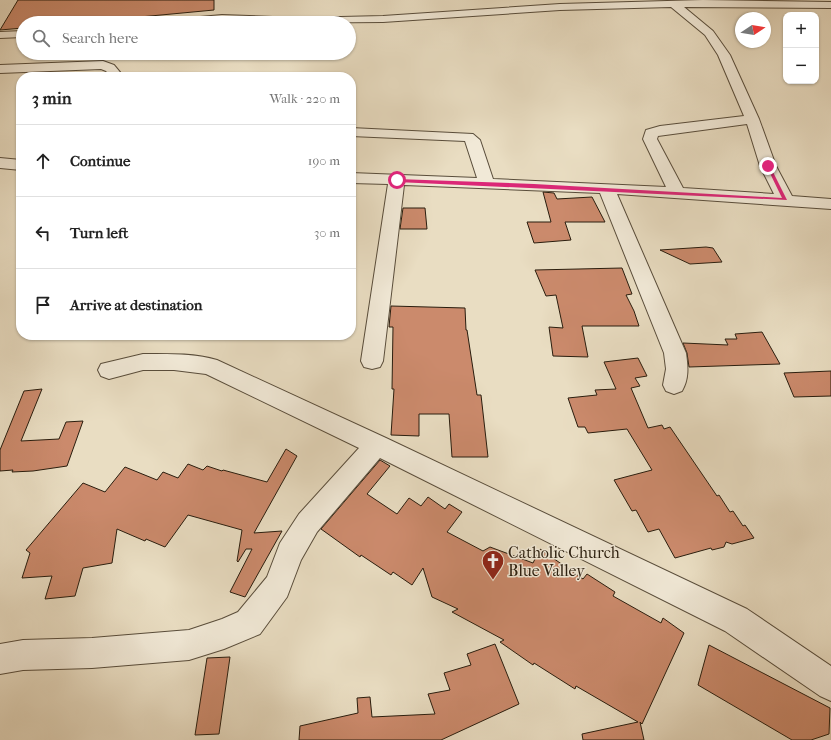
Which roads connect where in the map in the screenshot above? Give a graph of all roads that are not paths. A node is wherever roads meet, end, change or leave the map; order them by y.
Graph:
1 (675, 5) junction
2 (831, 5) edge
3 (356, 20) edge
4 (16, 34) edge
5 (0, 35) edge
6 (0, 69) edge
7 (114, 72) edge
8 (752, 119) junction
9 (356, 132) edge
10 (0, 163) edge
11 (16, 165) edge
12 (356, 178) edge
13 (397, 180) junction
14 (487, 184) junction
15 (607, 190) junction
16 (677, 194) junction
17 (785, 199) junction
18 (831, 204) edge
19 (372, 361) dead end
20 (109, 370) dead end
21 (674, 385) dead end
22 (377, 445) junction
23 (0, 659) edge
24 (831, 685) edge

1 - 2 street
1 - 3 street
1 - 8 street
4 - 5 street
6 - 7 street
8 - 16 street
8 - 17 street
9 - 14 street
10 - 11 street
12 - 13 street
13 - 14 street
13 - 19 street
14 - 15 street
15 - 16 street
15 - 21 street
16 - 17 street
17 - 18 street
20 - 22 street
22 - 23 street
22 - 24 street

